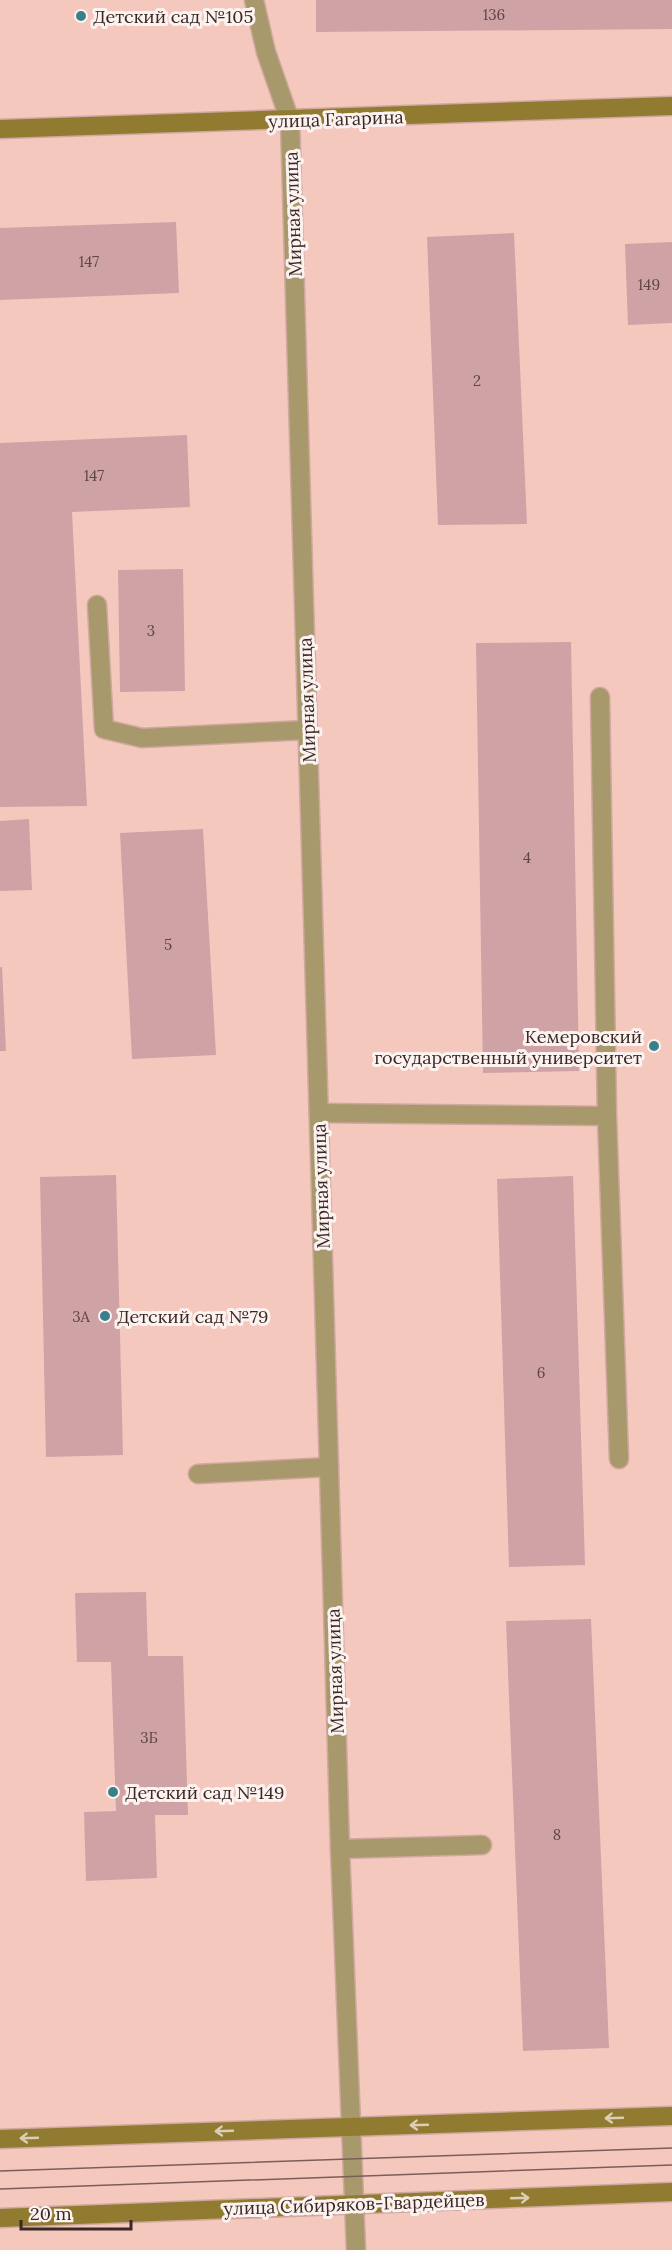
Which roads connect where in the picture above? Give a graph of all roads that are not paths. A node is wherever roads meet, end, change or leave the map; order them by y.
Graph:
1 (254, 0) edge
2 (672, 106) edge
3 (290, 121) junction
4 (0, 129) edge
5 (97, 605) dead end
6 (600, 697) dead end
7 (308, 730) junction
8 (319, 1113) junction
9 (608, 1116) junction
10 (619, 1459) dead end
11 (329, 1467) junction
12 (198, 1474) dead end
13 (482, 1845) dead end
14 (340, 1849) junction
15 (672, 2116) edge
16 (351, 2127) junction
17 (0, 2139) edge
18 (672, 2192) edge
19 (354, 2204) junction
20 (0, 2218) edge
21 (356, 2250) edge

1 - 3 street, Мирная улица
2 - 3 main road, улица Гагарина
3 - 4 main road, улица Гагарина
3 - 7 street, Мирная улица
5 - 7 street
6 - 9 street
7 - 8 street, Мирная улица
8 - 9 street
8 - 11 street, Мирная улица
9 - 10 street
11 - 12 street
11 - 14 street, Мирная улица
13 - 14 street
14 - 16 street, Мирная улица
15 -> 16 main road
16 -> 17 main road
16 - 19 street, Мирная улица
19 -> 18 main road, улица Сибиряков-Гвардейцев
19 - 20 main road, улица Сибиряков-Гвардейцев
19 - 21 street, Мирная улица

